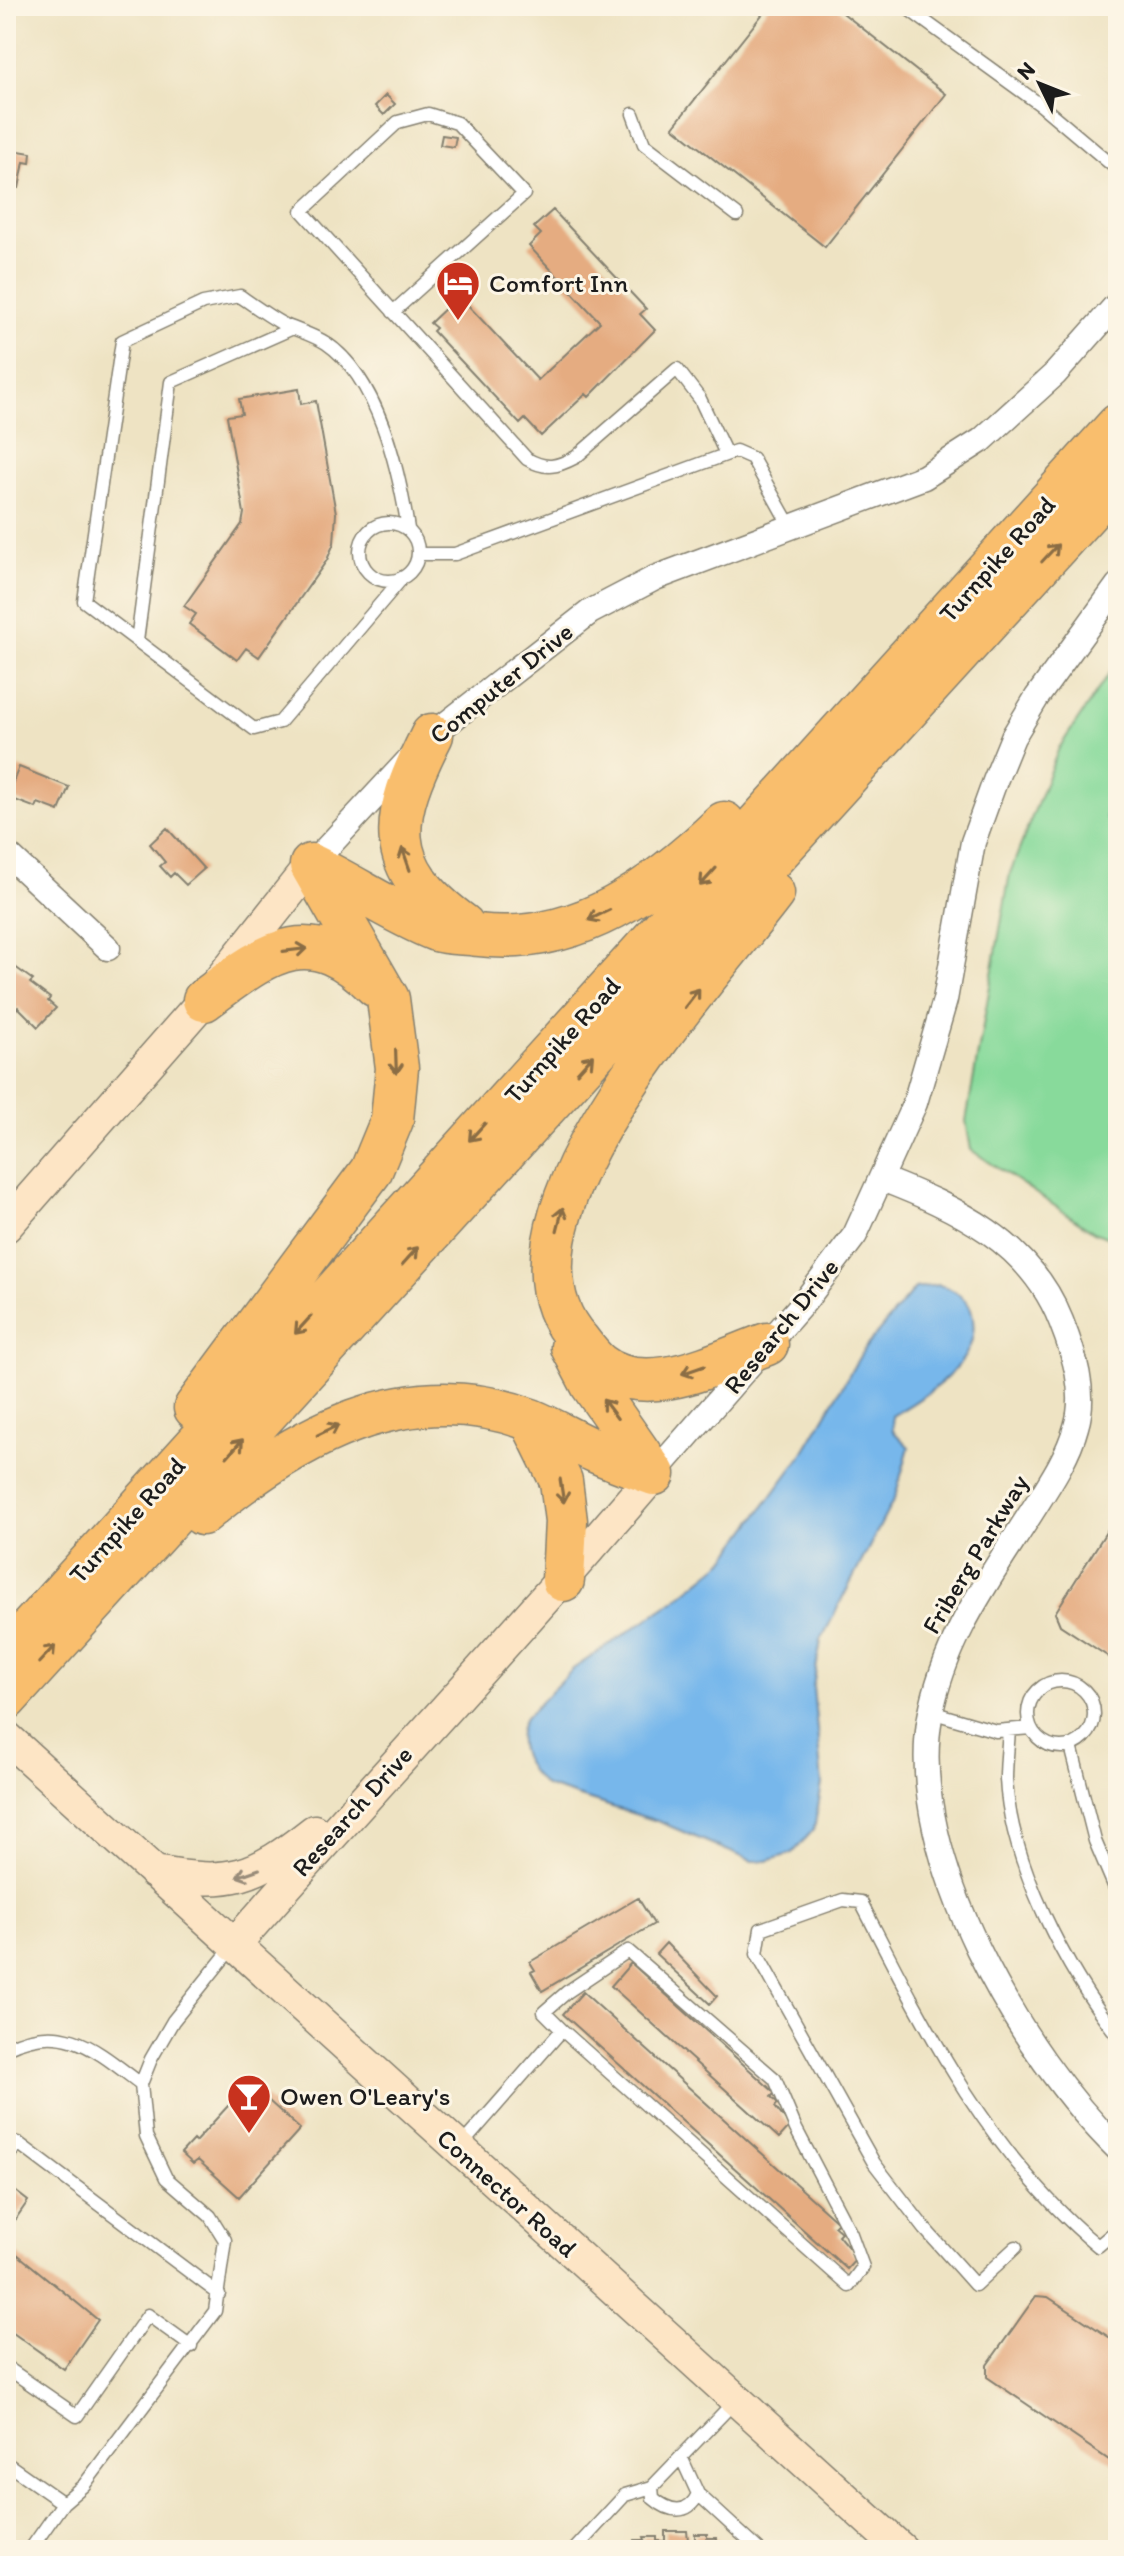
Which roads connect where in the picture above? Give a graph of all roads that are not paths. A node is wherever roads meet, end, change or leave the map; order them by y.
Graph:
1 (904, 6) edge
2 (633, 114) dead end
3 (1118, 170) edge
4 (737, 215) dead end
5 (1118, 303) edge
6 (393, 312) junction
7 (293, 328) junction
8 (1118, 417) edge
9 (1118, 425) edge
10 (726, 454) junction
11 (1118, 479) edge
12 (790, 526) junction
13 (408, 529) junction
14 (418, 554) junction
15 (403, 577) junction
16 (1118, 585) edge
17 (997, 611) junction
18 (137, 641) junction
19 (432, 735) junction
20 (6, 853) edge
21 (311, 865) junction
22 (477, 935) junction
23 (108, 948) dead end
24 (388, 999) junction
25 (204, 1000) junction
26 (882, 1179) junction
27 (6, 1226) edge
28 (563, 1325) junction
29 (767, 1344) junction
30 (531, 1420) junction
31 (654, 1474) junction
32 (105, 1543) junction
33 (563, 1580) junction
34 (88, 1609) junction
35 (6, 1655) edge
36 (6, 1699) edge
37 (931, 1712) junction
38 (1031, 1728) junction
39 (1009, 1730) junction
40 (6, 1737) edge
41 (1071, 1746) junction
42 (379, 1780) junction
43 (154, 1872) junction
44 (1118, 1895) edge
45 (234, 1945) junction
46 (562, 2030) junction
47 (1118, 2036) edge
48 (6, 2048) edge
49 (141, 2084) junction
50 (458, 2149) junction
51 (1118, 2149) edge
52 (6, 2159) edge
53 (1118, 2229) edge
54 (1016, 2247) dead end
55 (219, 2294) junction
56 (191, 2346) junction
57 (6, 2367) edge
58 (736, 2400) junction
59 (682, 2459) junction
60 (6, 2463) edge
61 (652, 2487) junction
62 (698, 2494) junction
63 (63, 2503) junction
64 (30, 2550) edge
65 (574, 2550) edge
66 (759, 2550) edge
67 (902, 2550) edge

1 - 3 lane
2 - 4 lane
5 - 12 street, Computer Drive
6 - 6 lane
6 - 10 lane
7 - 13 lane
7 - 18 lane
7 - 18 lane
8 -> 22 highway
9 -> 32 highway, Turnpike Road
10 - 12 lane
10 - 14 lane
17 -> 11 highway, Turnpike Road
12 - 19 street, Computer Drive
13 - 14 lane
13 - 15 lane
14 - 15 lane
15 - 18 lane
16 - 26 street, Research Drive
28 -> 17 highway
34 -> 17 highway, Turnpike Road
19 - 21 street, Computer Drive
22 -> 19 highway
20 - 23 street
21 - 22 highway
21 - 24 highway
21 - 25 street, Computer Drive
25 -> 24 highway
24 -> 32 highway
25 - 27 street, Computer Drive
26 - 29 street, Research Drive
26 - 37 street, Friberg Parkway
29 -> 28 highway
31 -> 28 highway
29 - 31 street, Research Drive
30 - 31 highway
30 -> 33 highway
34 -> 30 highway
31 - 33 street, Research Drive
32 - 35 highway, Turnpike Road
33 - 42 street, Research Drive
36 -> 34 highway, Turnpike Road
37 - 39 lane
37 - 51 street, Friberg Parkway
38 - 39 lane
38 - 41 lane
38 - 41 lane
39 - 47 lane
40 - 43 street, Connector Road
41 - 44 lane
42 -> 43 street
42 - 45 street, Research Drive
43 - 45 street, Connector Road
45 - 49 lane
45 - 50 street, Connector Road
46 - 46 lane
46 - 50 lane
48 - 49 lane
49 - 55 lane
50 - 58 street, Connector Road
52 - 55 lane
53 - 54 lane
55 - 56 lane
56 - 57 lane
56 - 63 lane
58 - 59 lane
58 - 67 street, Connector Road
59 - 61 lane
59 - 62 lane
60 - 63 lane
61 - 62 lane
61 - 65 lane
62 - 66 lane
63 - 64 lane

